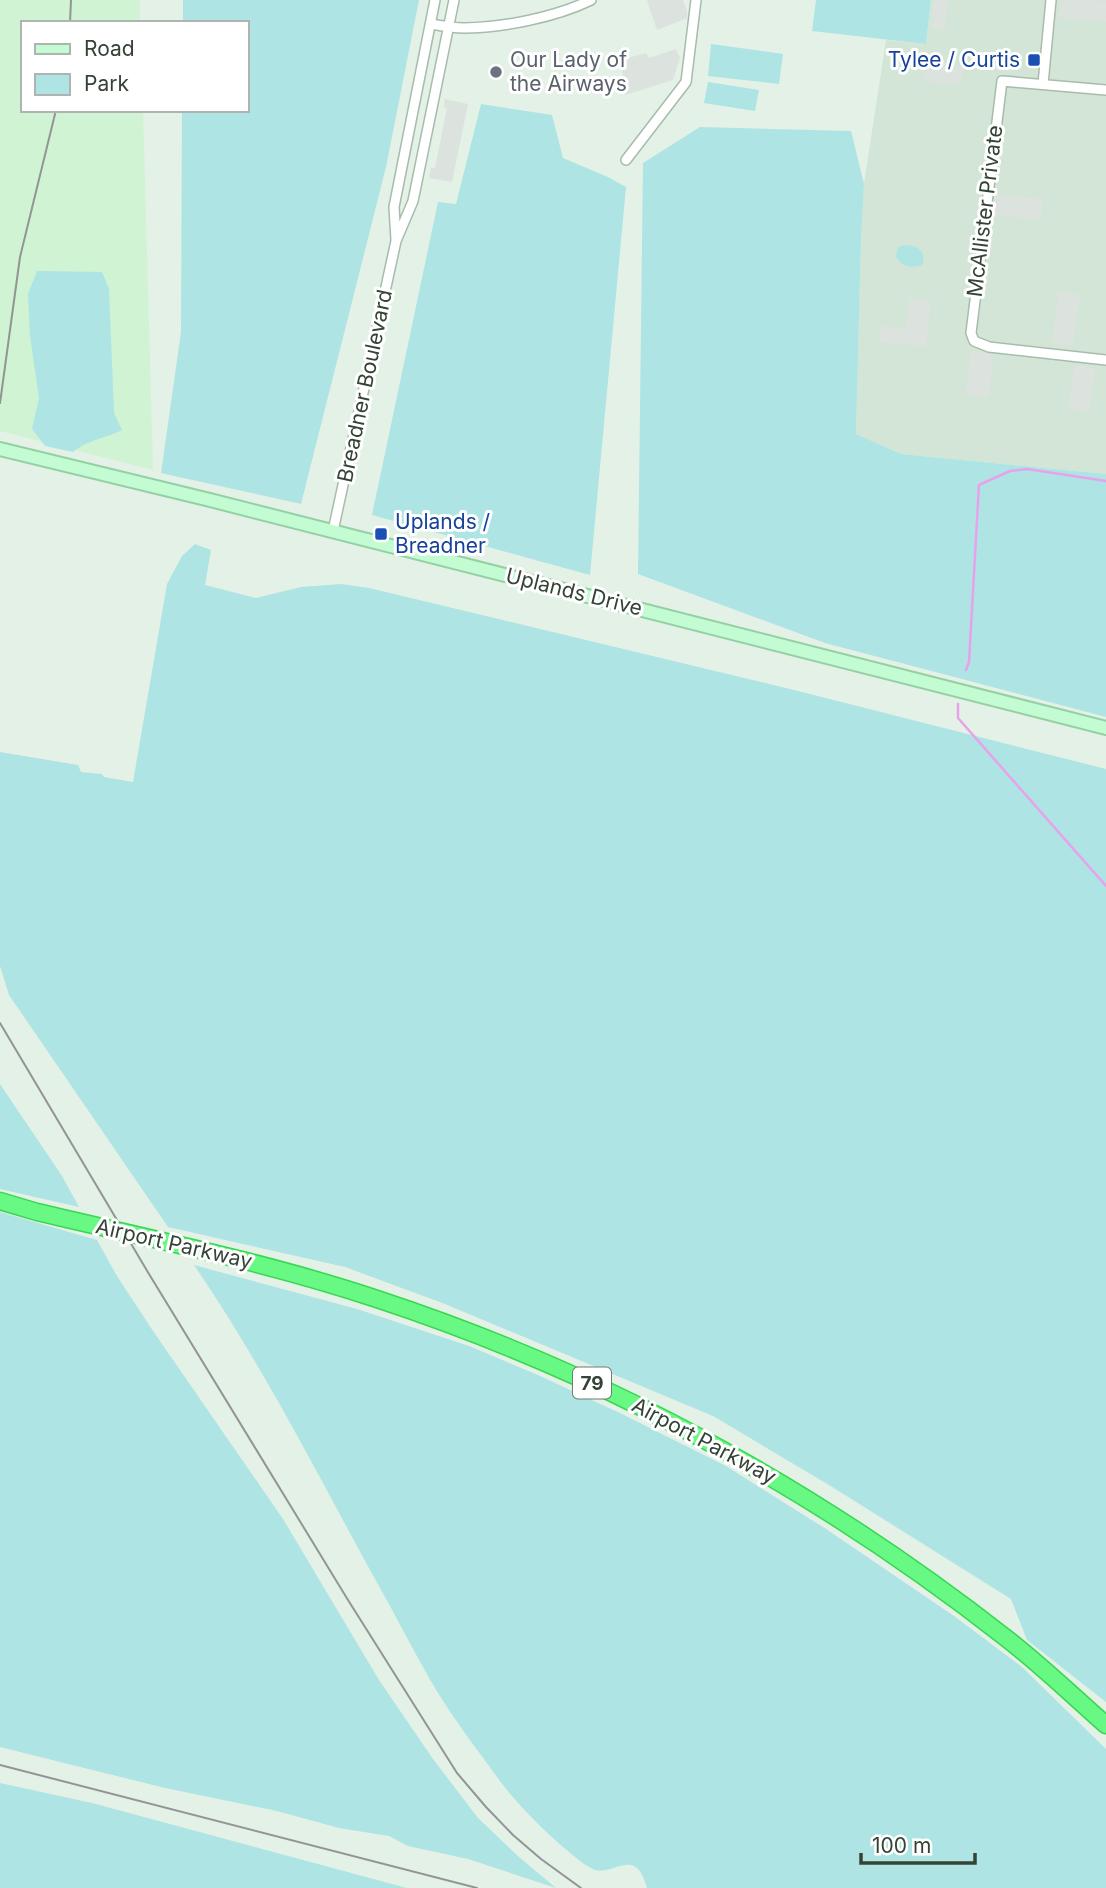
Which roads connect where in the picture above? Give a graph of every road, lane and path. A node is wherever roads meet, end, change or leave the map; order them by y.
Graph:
1 (435, 0) edge
2 (454, 0) edge
3 (591, 0) edge
4 (696, 0) edge
5 (1051, 0) edge
6 (431, 24) junction
7 (448, 27) junction
8 (1043, 84) junction
9 (1106, 90) edge
10 (626, 160) dead end
11 (396, 241) junction
12 (1106, 360) edge
13 (0, 449) edge
14 (333, 531) junction
15 (1106, 728) edge
16 (0, 1201) edge
17 (1106, 1725) edge

1 - 6 street, Breadner Boulevard
2 - 7 street, Breadner Boulevard
3 - 7 street
4 - 10 street
5 - 8 street
6 - 7 street
6 - 11 street, Breadner Boulevard
7 - 11 street, Breadner Boulevard
8 - 9 street
8 - 12 street, McAllister Private
11 - 14 street, Breadner Boulevard
13 - 14 main road, Uplands Drive
14 - 15 main road, Uplands Drive
16 - 17 highway, Airport Parkway / 79

